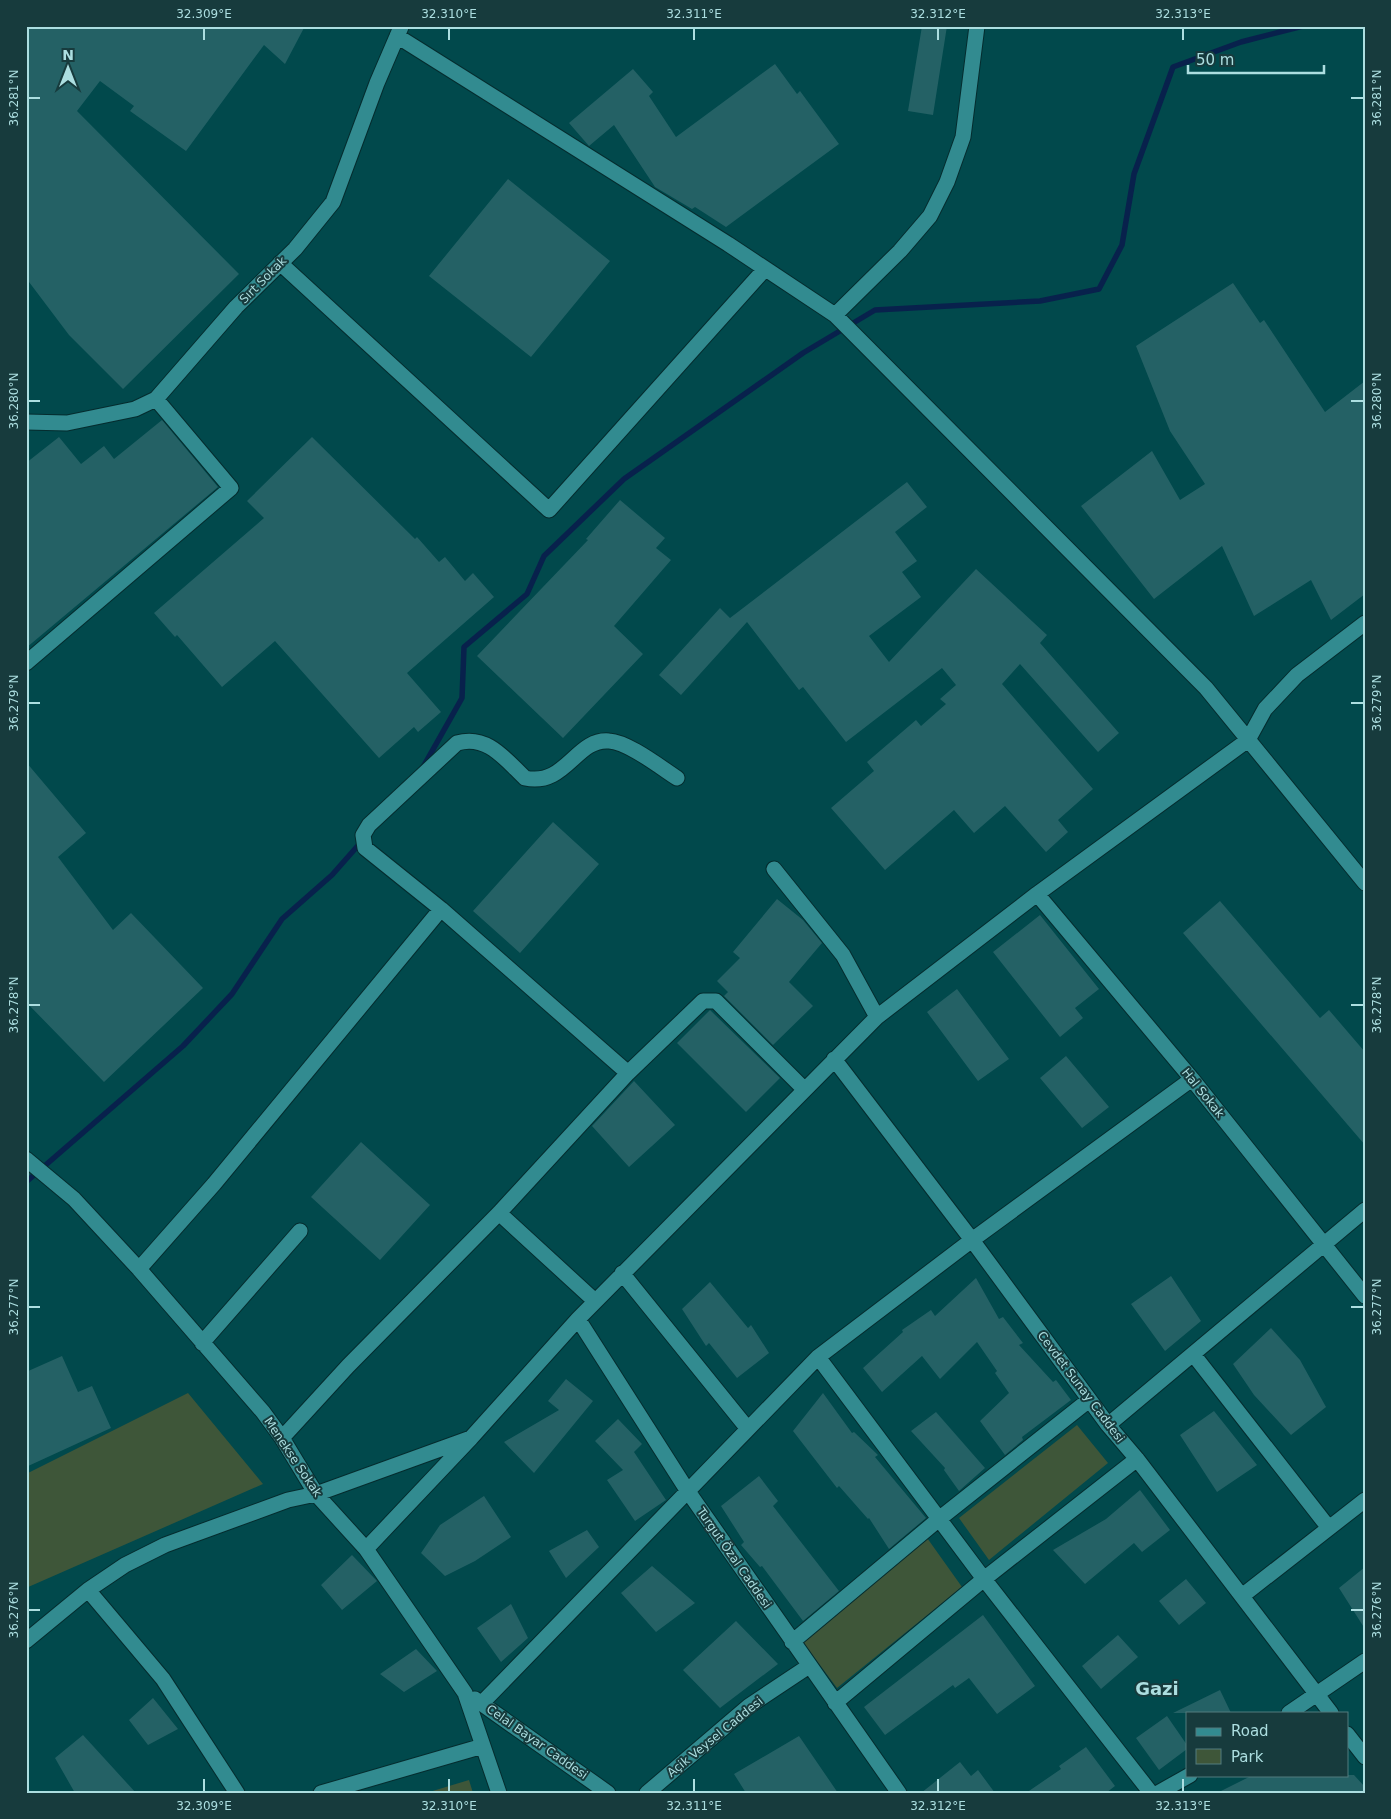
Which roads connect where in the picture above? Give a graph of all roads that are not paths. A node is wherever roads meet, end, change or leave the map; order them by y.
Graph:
1 (977, 26) edge
2 (399, 31) edge
3 (280, 264) junction
4 (765, 269) junction
5 (835, 315) junction
6 (156, 400) junction
7 (26, 422) edge
8 (1365, 623) edge
9 (26, 664) edge
10 (1248, 740) junction
11 (677, 778) dead end
12 (774, 868) dead end
13 (1365, 883) edge
14 (1037, 894) junction
15 (440, 909) junction
16 (877, 1017) junction
17 (834, 1059) junction
18 (628, 1073) junction
19 (1192, 1079) junction
20 (804, 1089) junction
21 (26, 1159) edge
22 (1365, 1210) edge
23 (499, 1213) junction
24 (300, 1231) dead end
25 (972, 1240) junction
26 (1323, 1245) junction
27 (138, 1269) junction
28 (622, 1274) junction
29 (1365, 1296) edge
30 (595, 1301) junction
31 (578, 1318) junction
32 (202, 1343) junction
33 (1193, 1354) junction
34 (818, 1358) junction
35 (1089, 1400) junction
36 (1108, 1425) junction
37 (748, 1429) junction
38 (282, 1438) junction
39 (471, 1438) junction
40 (1137, 1459) junction
41 (687, 1490) junction
42 (316, 1494) junction
43 (1365, 1500) edge
44 (939, 1519) junction
45 (1330, 1528) junction
46 (366, 1549) junction
47 (984, 1579) junction
48 (88, 1590) junction
49 (1242, 1596) junction
50 (26, 1641) edge
51 (792, 1642) junction
52 (1365, 1661) edge
53 (809, 1666) junction
54 (465, 1693) junction
55 (1317, 1694) junction
56 (482, 1703) junction
57 (835, 1703) junction
58 (1291, 1712) edge
59 (1330, 1712) edge
60 (1348, 1735) edge
61 (483, 1746) junction
62 (1365, 1757) edge
63 (1188, 1776) edge
64 (237, 1793) edge
65 (321, 1793) edge
66 (499, 1793) edge
67 (608, 1793) edge
68 (647, 1793) edge
69 (899, 1793) edge
70 (1151, 1793) edge
71 (1158, 1793) edge

1 - 5 street
2 - 3 street, Sırt Sokak
2 - 4 street
3 - 4 street
3 - 6 street, Sırt Sokak
4 - 5 street
5 - 10 street
6 - 7 street, Sırt Sokak
6 - 9 street
8 - 10 street
10 - 13 street
10 - 14 street
11 - 15 street
12 - 16 street
14 - 16 street
14 - 19 street, Hal Sokak
15 - 18 street
15 - 27 street
16 - 17 street
17 - 20 street
17 - 25 street, Cevdet Sunay Caddesi
18 - 20 street
18 - 23 street
19 - 25 street
19 - 26 street, Hal Sokak
20 - 28 street
21 - 27 street, Menekse Sokak
22 - 26 street
23 - 30 street
23 - 38 street
24 - 32 street
25 - 34 street
25 - 35 street, Cevdet Sunay Caddesi
26 - 29 street, Hal Sokak
26 - 33 street
27 - 32 street, Menekse Sokak
28 - 30 street
28 - 37 street
30 - 31 street
31 - 39 street
31 - 41 street, Turgut Özal Caddesi
32 - 38 street, Menekse Sokak
33 - 36 street
33 - 45 street
34 - 37 street
34 - 44 street
35 - 36 street, Cevdet Sunay Caddesi
35 - 44 street
36 - 40 street, Cevdet Sunay Caddesi
37 - 41 street
38 - 42 street, Menekse Sokak
39 - 42 street
39 - 46 street
40 - 47 street
40 - 49 street, Cevdet Sunay Caddesi
41 - 51 street, Turgut Özal Caddesi
41 - 56 street
42 - 46 street, Menekse Sokak
42 - 48 street
43 - 45 street
44 - 47 street
44 - 51 street
45 - 49 street
46 - 54 street, Menekse Sokak
47 - 57 street
47 - 70 street
48 - 50 street
48 - 64 street
49 - 55 street, Cevdet Sunay Caddesi
51 - 53 street, Turgut Özal Caddesi
52 - 55 street
53 - 57 street, Turgut Özal Caddesi
53 - 68 street, Açik Veysel Caddesi
54 - 56 street, Celal Bayar Caddesi
54 - 61 street, Menekse Sokak
55 - 58 street
55 - 59 street, Cevdet Sunay Caddesi
56 - 67 street, Celal Bayar Caddesi
57 - 69 street, Turgut Özal Caddesi
60 - 62 street
61 - 65 street
61 - 66 street, Menekse Sokak
63 - 71 street

